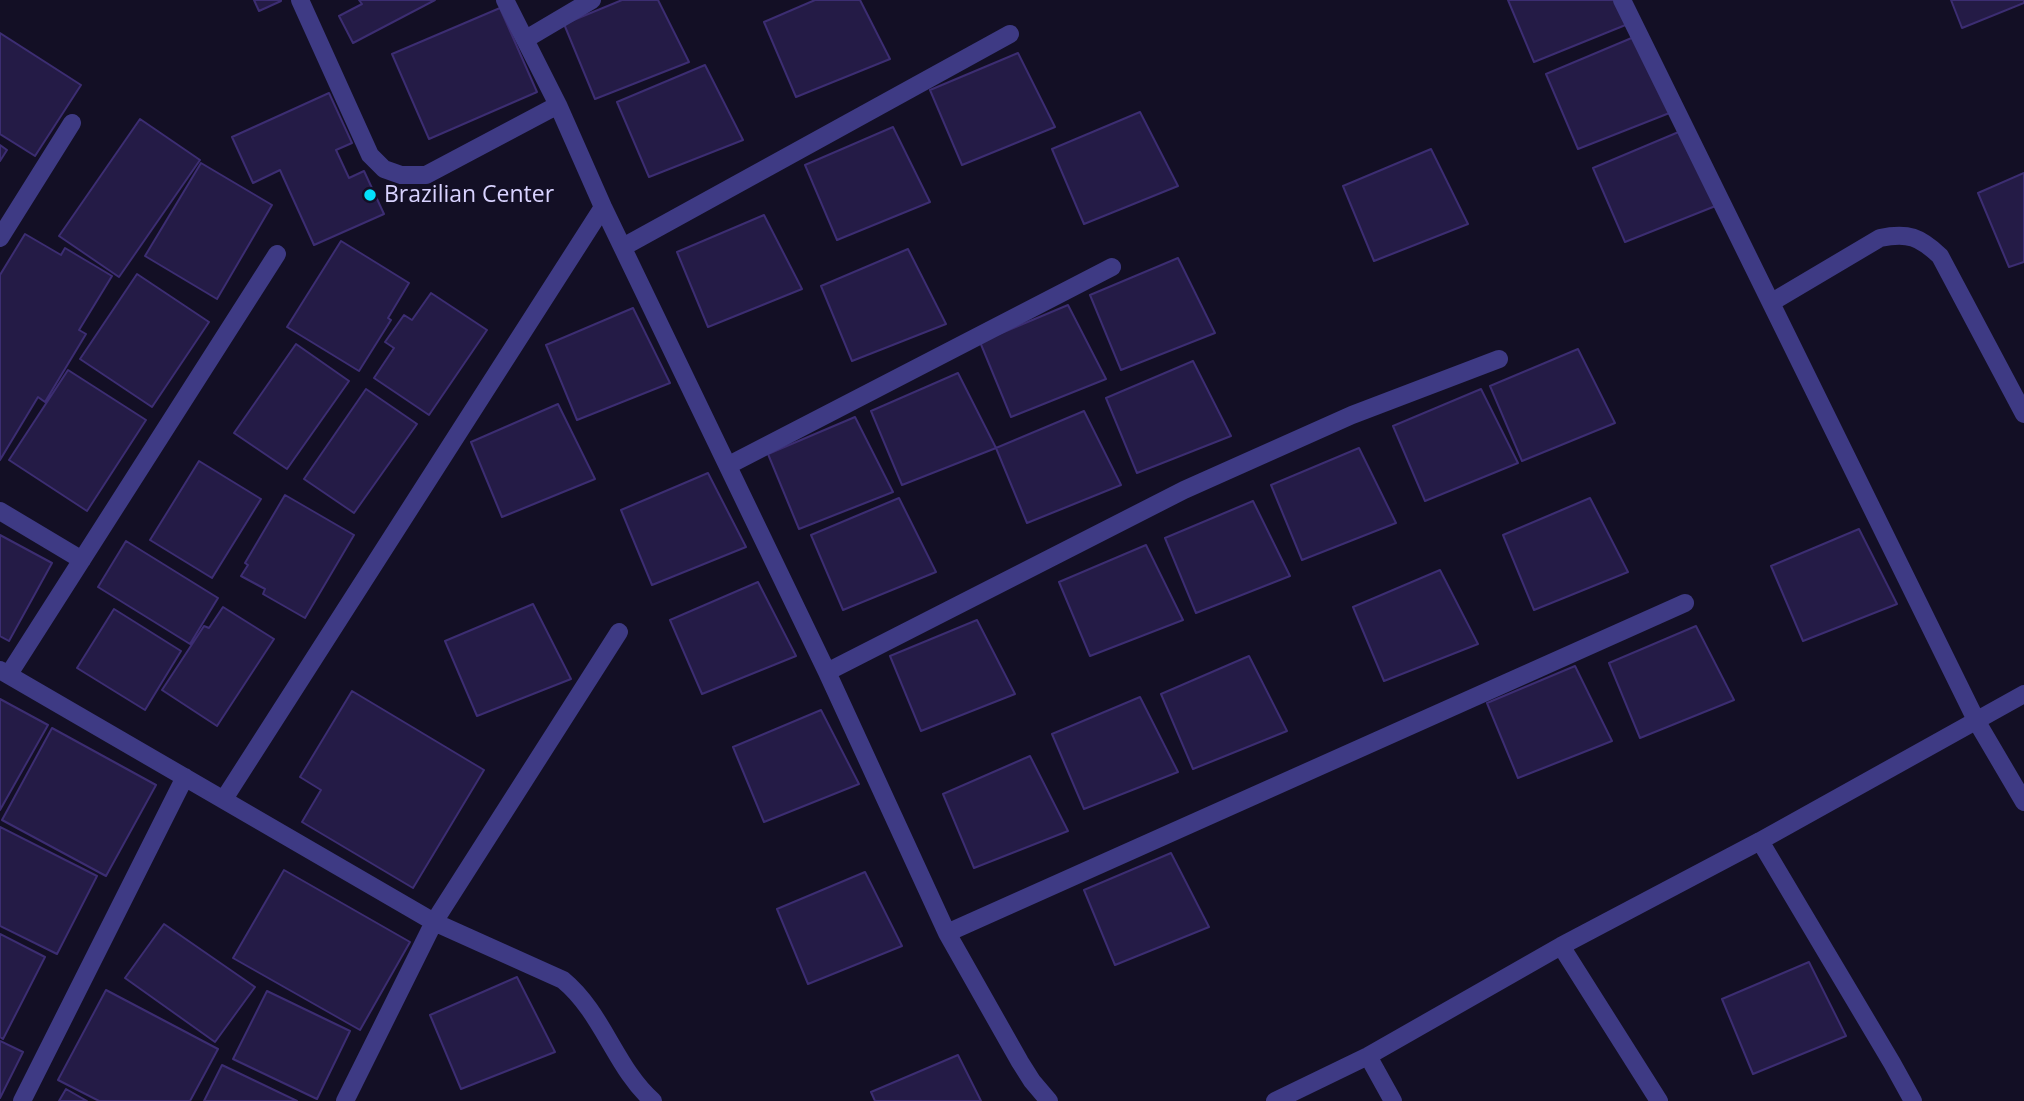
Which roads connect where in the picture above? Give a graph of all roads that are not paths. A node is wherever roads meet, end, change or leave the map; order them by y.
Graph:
1 (300, 0) edge
2 (505, 0) edge
3 (592, 0) edge
4 (1622, 0) edge
5 (1010, 34) dead end
6 (526, 38) junction
7 (558, 105) junction
8 (72, 122) dead end
9 (603, 207) junction
10 (0, 238) edge
11 (623, 247) junction
12 (277, 254) dead end
13 (1112, 267) dead end
14 (1772, 302) junction
15 (1499, 359) dead end
16 (2024, 414) edge
17 (729, 465) junction
18 (0, 511) edge
19 (82, 561) junction
20 (1685, 603) dead end
21 (619, 632) dead end
22 (5, 672) edge
23 (827, 672) junction
24 (2024, 694) edge
25 (1977, 722) junction
26 (185, 777) junction
27 (224, 799) junction
28 (2024, 802) edge
29 (1760, 841) junction
30 (434, 922) junction
31 (947, 933) junction
32 (1561, 946) junction
33 (1368, 1056) junction
34 (651, 1100) edge
35 (22, 1101) edge
36 (345, 1101) edge
37 (1049, 1101) edge
38 (1275, 1101) edge
39 (1393, 1101) edge
40 (1659, 1101) edge
41 (1913, 1101) edge

1 - 7 street
2 - 6 street
3 - 6 street
4 - 14 street
5 - 11 street
6 - 7 street
7 - 9 street
8 - 10 street
9 - 11 street
9 - 27 street
11 - 17 street
12 - 19 street
13 - 17 street
14 - 16 street
14 - 25 street
15 - 23 street
17 - 23 street
18 - 19 street
19 - 22 street
20 - 31 street
21 - 30 street
22 - 26 street
23 - 31 street
24 - 25 street
25 - 28 street
25 - 29 street
26 - 27 street
26 - 35 street
27 - 30 street
29 - 32 street
29 - 41 street
30 - 34 street
30 - 36 street
31 - 37 street
32 - 33 street
32 - 40 street
33 - 38 street
33 - 39 street

